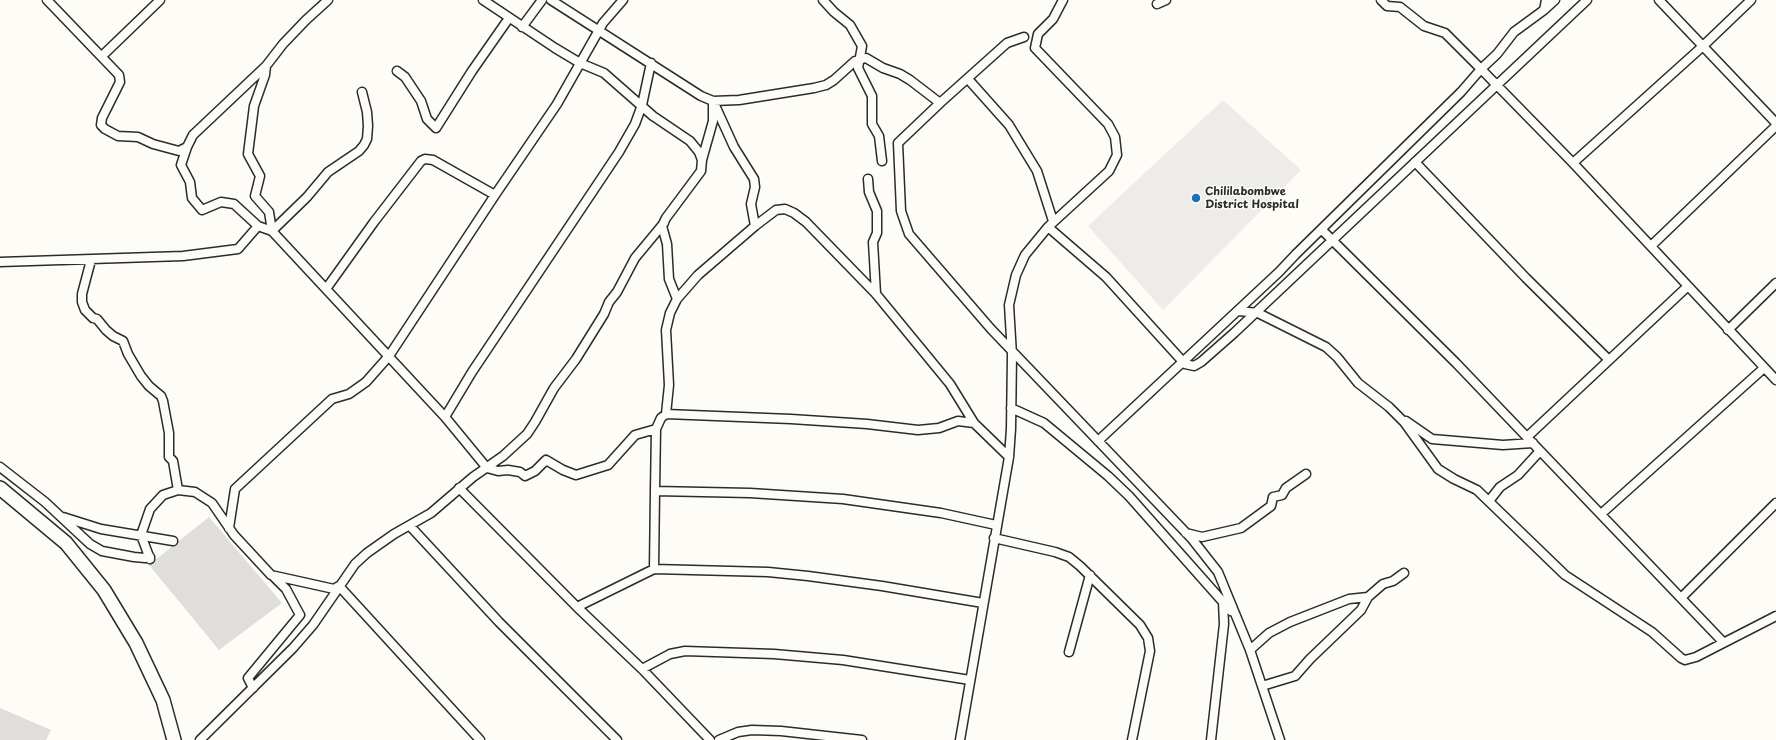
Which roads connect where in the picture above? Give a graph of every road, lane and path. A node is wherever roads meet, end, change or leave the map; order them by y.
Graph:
1 (47, 0) edge
2 (160, 0) edge
3 (328, 0) edge
4 (542, 0) edge
5 (550, 0) edge
6 (623, 0) edge
7 (822, 0) edge
8 (1063, 0) edge
9 (1166, 0) edge
10 (1381, 0) edge
11 (1546, 0) edge
12 (1555, 0) edge
13 (1587, 0) edge
14 (1659, 0) edge
15 (1751, 0) edge
16 (486, 1) edge
17 (1157, 4) dead end
18 (1544, 10) junction
19 (509, 18) junction
20 (522, 27) junction
21 (598, 32) junction
22 (1024, 37) dead end
23 (1703, 46) junction
24 (102, 56) junction
25 (860, 59) junction
26 (580, 63) junction
27 (651, 63) junction
28 (266, 66) junction
29 (1481, 69) junction
30 (397, 71) dead end
31 (968, 80) junction
32 (1496, 86) junction
33 (362, 92) dead end
34 (713, 101) junction
35 (940, 103) junction
36 (642, 105) junction
37 (1776, 124) edge
38 (187, 147) junction
39 (702, 160) junction
40 (882, 161) dead end
41 (1416, 162) junction
42 (1573, 163) junction
43 (868, 179) dead end
44 (495, 195) junction
45 (664, 223) junction
46 (1050, 224) junction
47 (258, 226) junction
48 (755, 226) junction
49 (1322, 230) junction
50 (272, 232) junction
51 (1332, 240) junction
52 (1651, 246) junction
53 (91, 260) junction
54 (0, 262) edge
55 (1776, 283) edge
56 (1688, 286) junction
57 (326, 289) junction
58 (876, 294) junction
59 (677, 300) junction
60 (1239, 311) junction
61 (1256, 313) junction
62 (1728, 330) junction
63 (1012, 350) junction
64 (389, 356) junction
65 (1609, 360) junction
66 (1183, 362) junction
67 (1764, 368) junction
68 (1776, 380) edge
69 (1011, 408) junction
70 (1395, 413) junction
71 (666, 414) junction
72 (445, 417) junction
73 (974, 423) junction
74 (656, 429) junction
75 (1527, 437) junction
76 (1098, 441) junction
77 (1533, 443) junction
78 (1540, 451) junction
79 (1009, 457) junction
80 (0, 467) edge
81 (487, 468) junction
82 (1306, 474) dead end
83 (0, 488) edge
84 (459, 488) junction
85 (178, 490) junction
86 (655, 491) junction
87 (1489, 500) junction
88 (1776, 503) edge
89 (1601, 514) junction
90 (61, 516) junction
91 (996, 525) junction
92 (410, 526) junction
93 (229, 528) junction
94 (1186, 533) junction
95 (141, 535) junction
96 (994, 538) junction
97 (173, 541) dead end
98 (654, 569) junction
99 (1404, 573) dead end
100 (271, 575) junction
101 (1090, 575) junction
102 (340, 586) junction
103 (1368, 597) junction
104 (1681, 598) junction
105 (1223, 602) junction
106 (983, 603) junction
107 (577, 608) junction
108 (1236, 616) junction
109 (1776, 616) edge
110 (1723, 642) junction
111 (1250, 650) junction
112 (1069, 652) dead end
113 (642, 669) junction
114 (970, 680) junction
115 (1262, 686) junction
116 (253, 688) junction
117 (174, 740) edge
118 (200, 740) edge
119 (480, 740) edge
120 (617, 740) edge
121 (710, 740) edge
122 (719, 740) edge
123 (862, 740) edge
124 (960, 740) edge
125 (1132, 740) edge
126 (1210, 740) edge
127 (1280, 740) edge

1 - 24 street
2 - 24 street
3 - 28 street
4 - 20 street
5 - 21 street
6 - 21 street
7 - 25 street
8 - 46 street
9 - 17 street
10 - 29 street
11 - 18 street
12 - 18 street
13 - 32 street
14 - 23 street
15 - 23 street
16 - 19 street
18 - 29 street
19 - 20 street
19 - 30 street
20 - 26 street
21 - 26 street
21 - 27 street
22 - 31 street
23 - 37 street
23 - 42 street
24 - 38 street
25 - 34 street
25 - 35 street
25 - 40 street
26 - 36 street
26 - 44 street
27 - 34 street
27 - 36 street
28 - 38 street
28 - 50 street
29 - 32 street
29 - 49 street
31 - 35 street
31 - 46 street
32 - 41 street
32 - 42 street
33 - 50 street
34 - 39 street
34 - 48 street
35 - 63 street
36 - 39 street
36 - 72 street
37 - 52 street
38 - 47 street
39 - 45 street
41 - 51 street
41 - 65 street
42 - 52 street
43 - 58 street
44 - 57 street
44 - 64 street
45 - 59 street
45 - 81 street
46 - 63 street
46 - 66 street
47 - 50 street
47 - 53 street
48 - 58 street
48 - 59 street
49 - 51 street
49 - 60 street
50 - 57 street
51 - 61 street
51 - 75 street
52 - 56 street
53 - 54 street
53 - 85 street
55 - 62 street
56 - 62 street
56 - 65 street
57 - 64 street
58 - 73 street
59 - 71 street
60 - 61 street
60 - 66 street
61 - 66 street
61 - 70 street
62 - 67 street
63 - 69 street
63 - 76 street
64 - 72 street
64 - 93 street
65 - 75 street
66 - 76 street
67 - 68 street
67 - 89 street
69 - 79 street
69 - 105 street
70 - 77 street
70 - 87 street
71 - 73 street
71 - 74 street
72 - 81 street
73 - 79 street
74 - 81 street
74 - 86 street
75 - 77 street
76 - 94 street
77 - 78 street
78 - 87 street
78 - 89 street
79 - 91 street
80 - 90 street
81 - 84 street
82 - 94 street
83 - 117 highway
84 - 92 street
84 - 107 street
85 - 93 street
85 - 95 street
86 - 91 street
86 - 98 street
87 - 110 street
88 - 104 street
89 - 104 street
90 - 95 street
90 - 95 street
91 - 96 street
92 - 102 street
92 - 120 street
93 - 100 street
94 - 108 street
95 - 97 street
96 - 101 street
96 - 106 street
98 - 106 street
98 - 107 street
99 - 103 street
100 - 102 street
100 - 116 street
101 - 112 street
101 - 125 street
102 - 116 street
102 - 119 street
103 - 111 street
103 - 115 street
104 - 110 street
105 - 108 street
105 - 126 street
106 - 114 street
107 - 113 street
108 - 111 street
109 - 110 street
111 - 115 street
113 - 114 street
113 - 121 street
114 - 124 street
115 - 127 street
116 - 118 street
122 - 123 street

